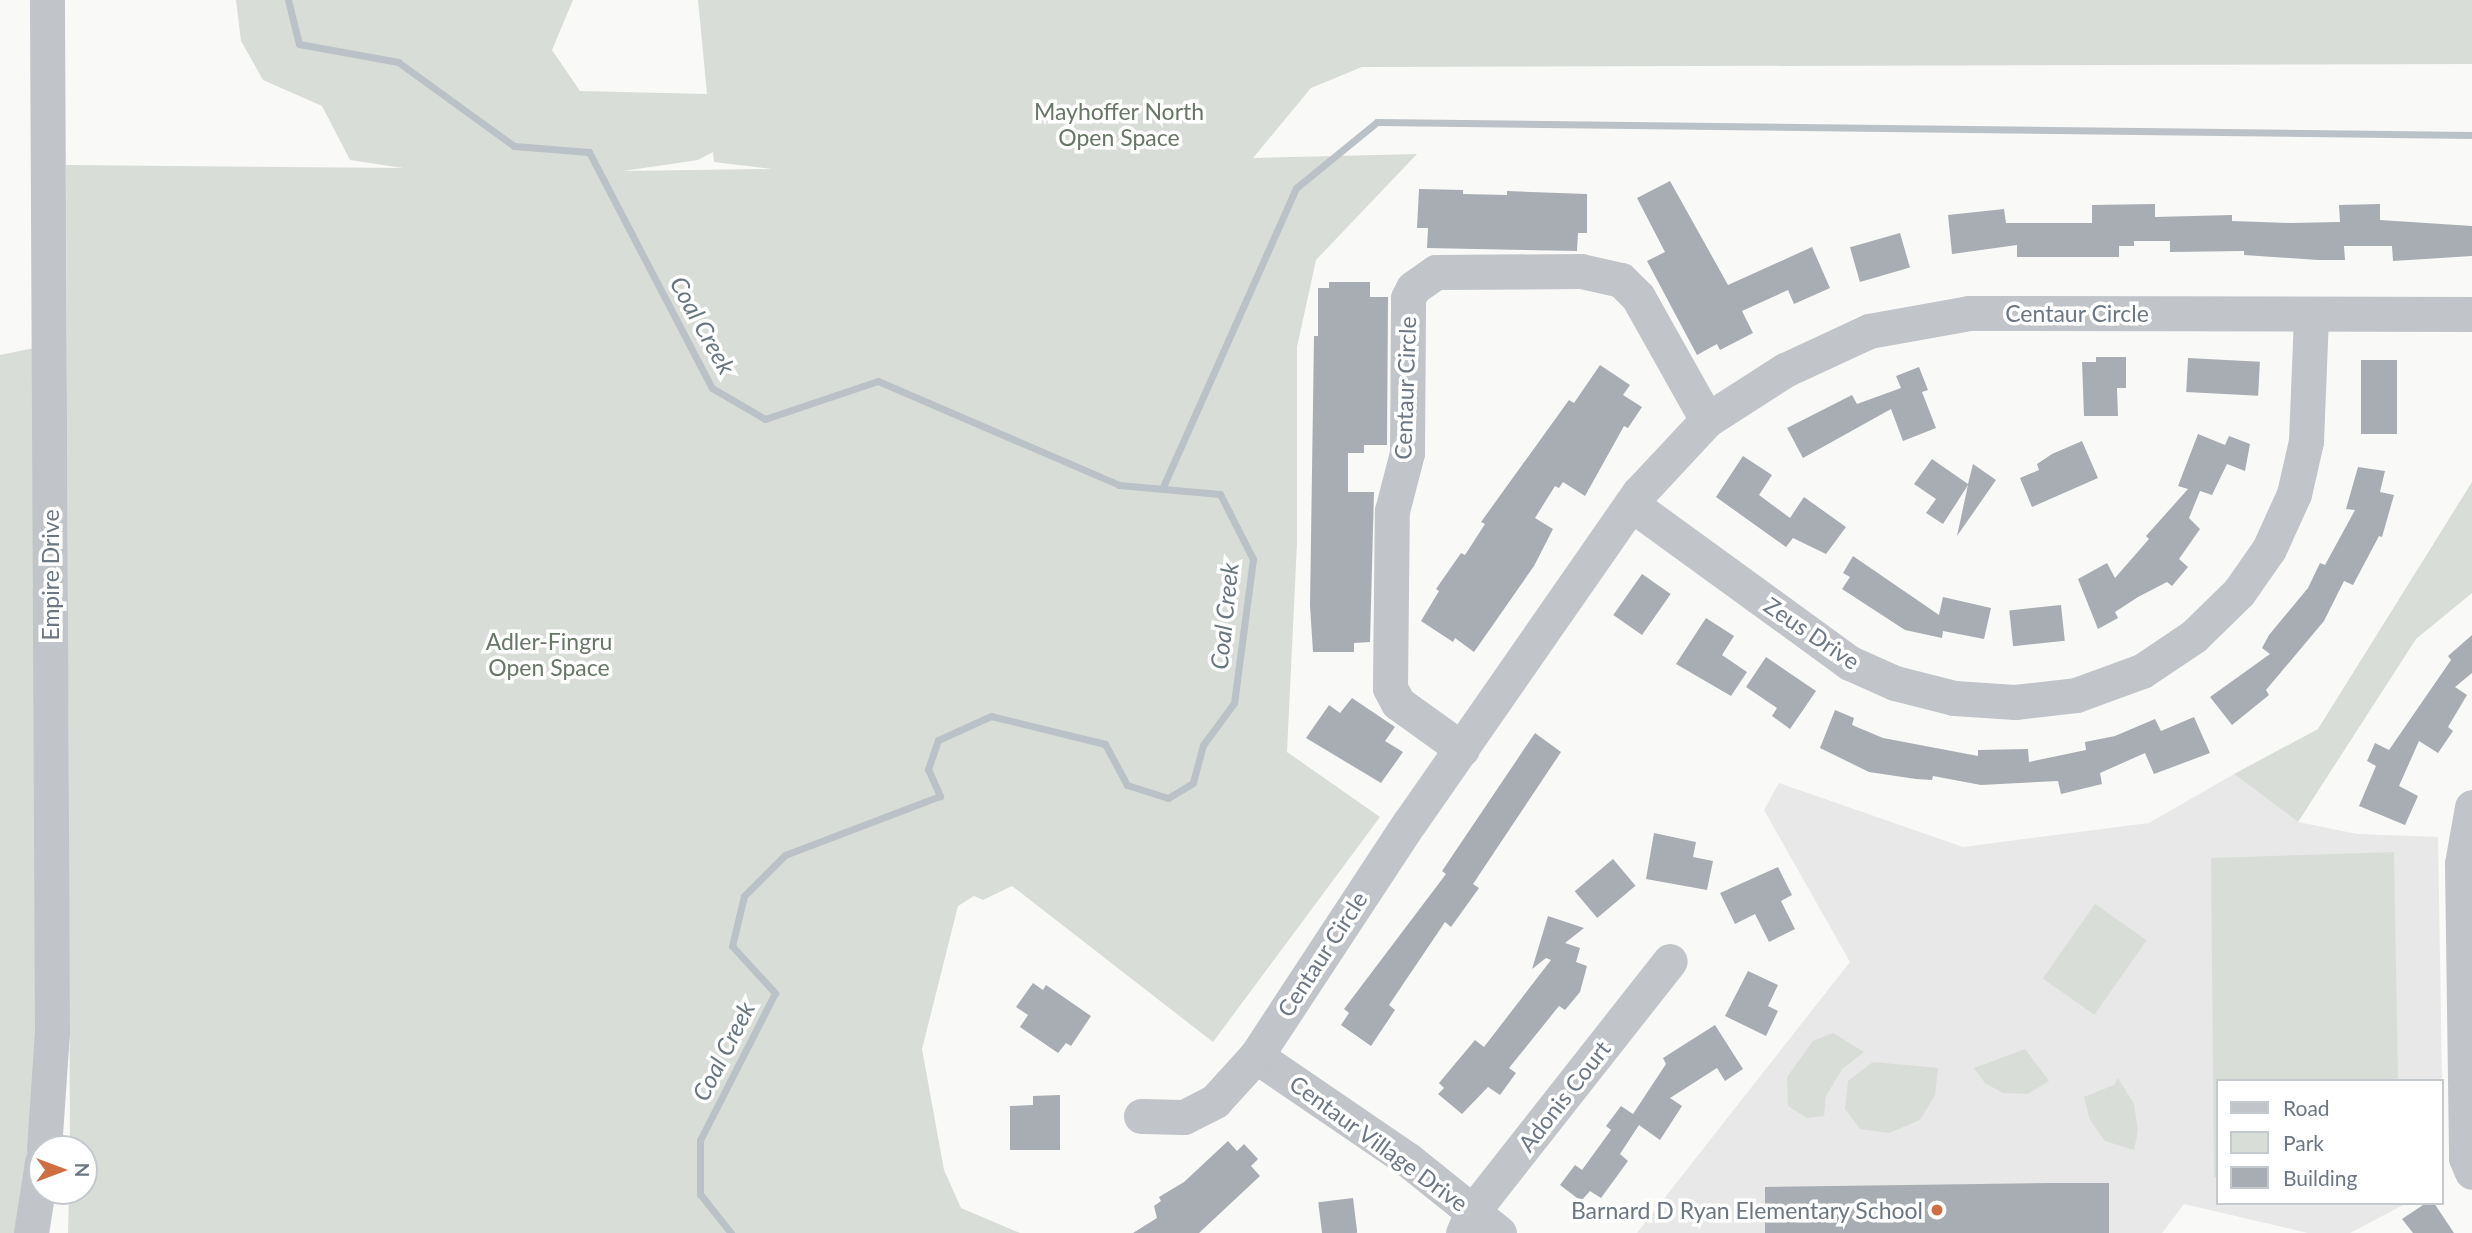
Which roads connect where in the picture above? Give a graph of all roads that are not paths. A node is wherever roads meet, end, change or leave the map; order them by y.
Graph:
1 (47, 0) edge
2 (2472, 314) edge
3 (2311, 315) junction
4 (1707, 420) junction
5 (1631, 504) junction
6 (1462, 749) junction
7 (2472, 807) edge
8 (1670, 961) dead end
9 (1256, 1056) junction
10 (1141, 1116) dead end
11 (45, 1135) edge
12 (2472, 1172) edge
13 (35, 1205) edge
14 (1479, 1226) edge
15 (31, 1233) edge

1 - 11 street, Empire Drive
2 - 3 street, Centaur Circle
3 - 4 street, Centaur Circle
3 - 5 street, Zeus Drive
4 - 5 street, Centaur Circle
4 - 6 street, Centaur Circle
5 - 6 street, Centaur Circle
6 - 9 street, Centaur Circle
7 - 12 street
8 - 14 street, Adonis Court
9 - 10 street, Centaur Circle
9 - 14 street, Centaur Village Drive
13 - 15 street

